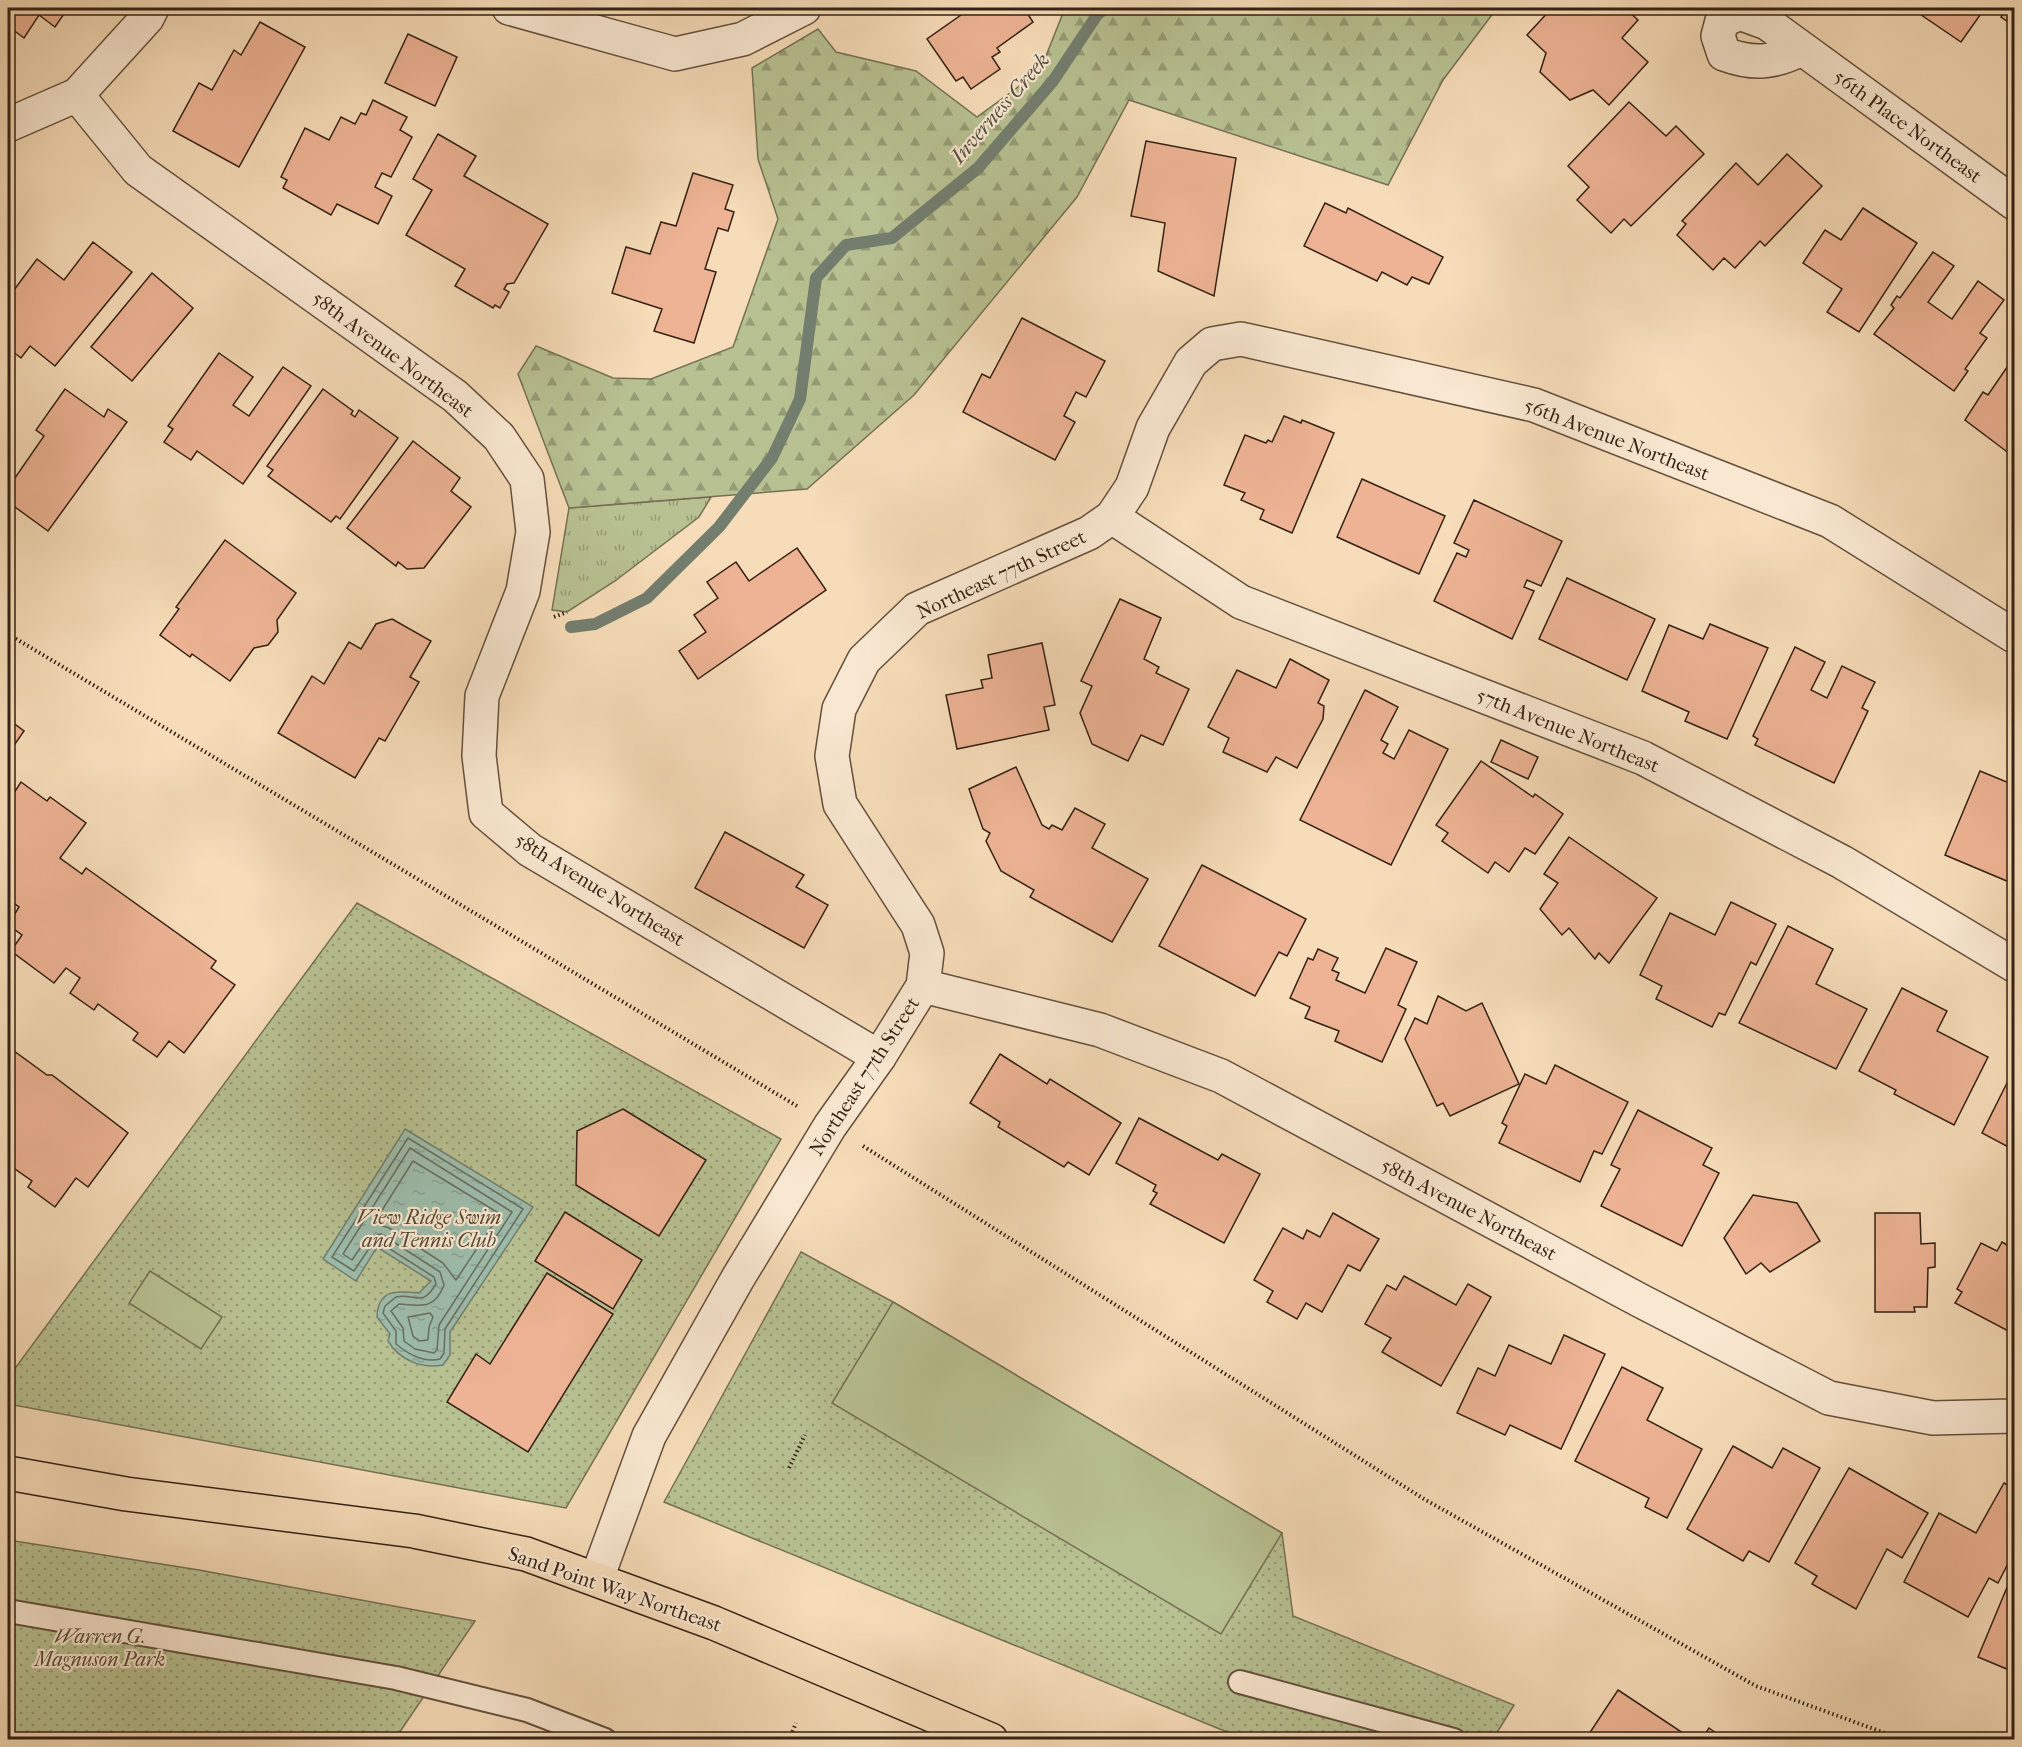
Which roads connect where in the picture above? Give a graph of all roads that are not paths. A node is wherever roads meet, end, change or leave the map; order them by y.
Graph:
1 (152, 8) edge
2 (508, 8) edge
3 (804, 8) edge
4 (1801, 49) dead end
5 (77, 95) junction
6 (8, 125) edge
7 (2014, 203) edge
8 (1191, 362) joint
9 (1112, 517) junction
10 (2014, 636) edge
11 (2014, 965) edge
12 (923, 986) junction
13 (879, 1057) junction
14 (2014, 1416) edge
15 (8, 1473) edge
16 (597, 1578) junction
17 (8, 1611) edge
18 (1240, 1683) dead end
19 (605, 1740) edge
20 (991, 1740) edge
21 (1454, 1740) edge

1 - 5 street
2 - 3 street
4 - 7 street, 56th Place Northeast
5 - 6 street
5 - 13 street, 58th Avenue Northeast
8 - 9 street, Northeast 77th Street
8 - 10 street, 56th Avenue Northeast
9 - 11 street, 57th Avenue Northeast
9 - 12 street, Northeast 77th Street
12 - 13 street, Northeast 77th Street
12 - 14 street, 58th Avenue Northeast
13 - 16 street, Northeast 77th Street
15 - 16 main road, Sand Point Way Northeast
16 - 20 main road, Sand Point Way Northeast
17 - 19 lane
18 - 21 lane

